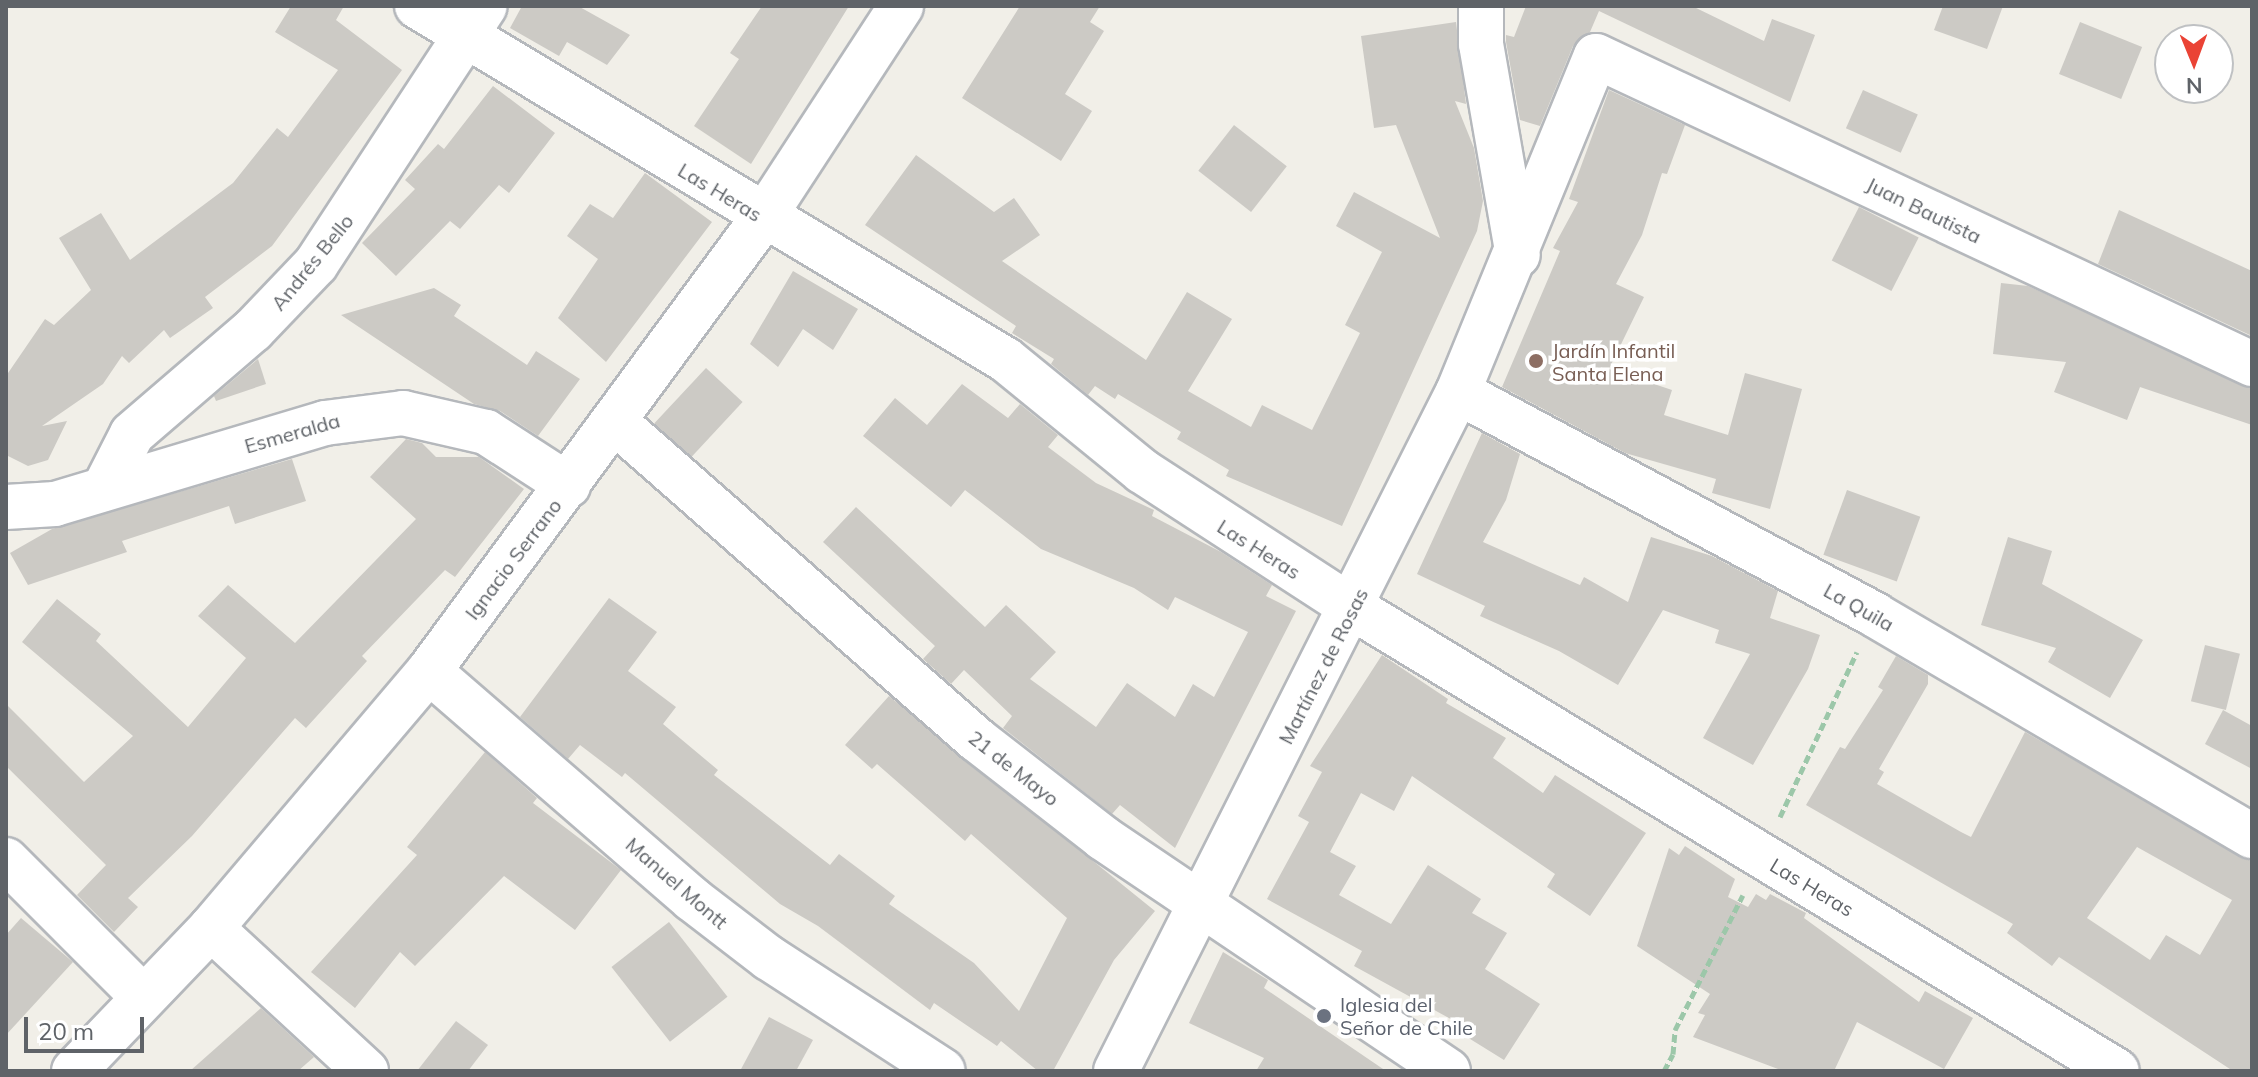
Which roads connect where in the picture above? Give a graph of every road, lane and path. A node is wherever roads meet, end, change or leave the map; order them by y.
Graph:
1 (417, 6) edge
2 (901, 6) edge
3 (1481, 6) edge
4 (476, 22) edge
5 (1596, 56) joint
6 (763, 218) junction
7 (1518, 255) junction
8 (2252, 364) edge
9 (1458, 392) junction
10 (614, 421) junction
11 (568, 485) junction
12 (105, 487) junction
13 (6, 507) edge
14 (1353, 608) junction
15 (1875, 615) junction
16 (429, 671) junction
17 (2252, 836) edge
18 (1762, 856) junction
19 (6, 860) edge
20 (1201, 907) junction
21 (211, 928) junction
22 (143, 997) junction
23 (74, 1071) edge
24 (366, 1071) edge
25 (943, 1071) edge
26 (1116, 1071) edge
27 (1448, 1071) edge
28 (1664, 1071) edge
29 (2117, 1071) edge

1 - 4 street, Las Heras
2 - 6 street, Ignacio Serrano
3 - 7 street
4 - 6 street, Las Heras
4 - 12 street, Andrés Bello
5 - 7 street, Martínez de Rosas
5 - 8 street, Juan Bautista
6 - 10 street, Ignacio Serrano
6 - 14 street, Las Heras
7 - 9 street, Martínez de Rosas
9 - 14 street, Martínez de Rosas
9 - 15 street, La Quila
10 - 11 street, Ignacio Serrano
10 - 20 street, 21 de Mayo
11 - 12 street, Esmeralda
11 - 16 street, Ignacio Serrano
12 - 13 street, Esmeralda
14 - 18 street, Las Heras
14 - 20 street, Martínez de Rosas
15 - 17 street, La Quila
15 - 18 path
16 - 21 street, Ignacio Serrano
16 - 25 street, Manuel Montt
18 - 28 path
18 - 29 street, Las Heras
19 - 22 street
20 - 26 street, Martínez de Rosas
20 - 27 street, 21 de Mayo
21 - 22 street, Ignacio Serrano
21 - 24 street
22 - 23 street, Ignacio Serrano

